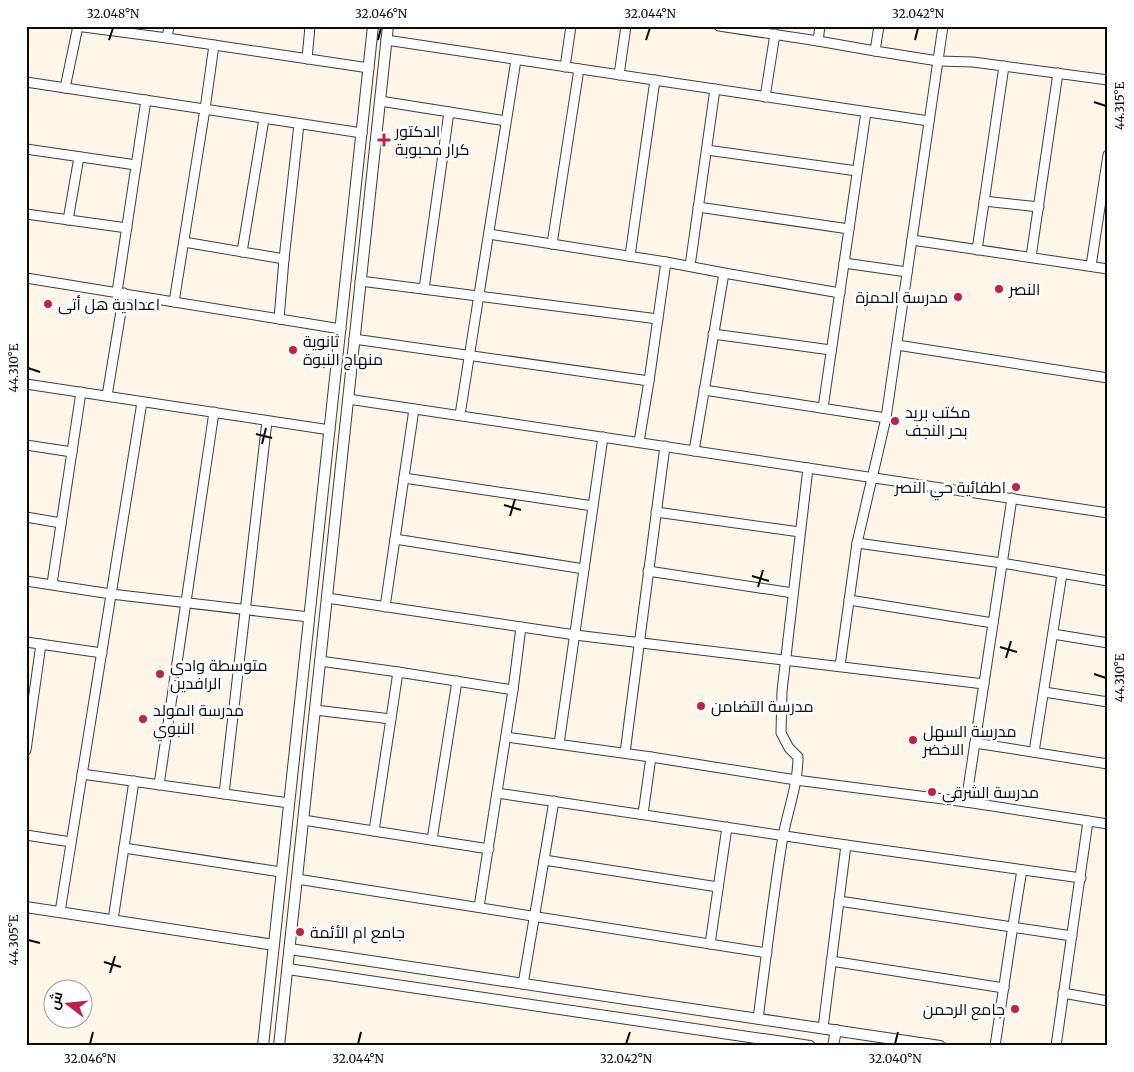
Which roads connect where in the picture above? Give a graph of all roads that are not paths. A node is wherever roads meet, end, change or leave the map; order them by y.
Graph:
1 (77, 26) edge
2 (169, 26) edge
3 (310, 26) edge
4 (374, 26) edge
5 (388, 26) edge
6 (571, 26) edge
7 (626, 26) edge
8 (719, 26) edge
9 (820, 26) edge
10 (879, 26) edge
11 (943, 26) edge
12 (775, 34) junction
13 (167, 38) junction
14 (386, 40) junction
15 (818, 41) junction
16 (214, 45) junction
17 (875, 51) junction
18 (307, 59) junction
19 (516, 60) junction
20 (938, 61) junction
21 (1004, 66) junction
22 (566, 67) junction
23 (369, 68) junction
24 (579, 69) junction
25 (1058, 73) junction
26 (619, 75) junction
27 (654, 80) junction
28 (1108, 80) edge
29 (26, 82) edge
30 (65, 88) junction
31 (715, 89) junction
32 (765, 96) junction
33 (146, 100) junction
34 (380, 101) junction
35 (205, 109) junction
36 (449, 112) junction
37 (866, 112) junction
38 (264, 118) junction
39 (506, 121) junction
40 (929, 121) junction
41 (299, 124) junction
42 (362, 133) junction
43 (26, 149) edge
44 (706, 150) junction
45 (1108, 155) edge
46 (79, 157) junction
47 (136, 165) junction
48 (857, 171) junction
49 (355, 195) junction
50 (369, 198) junction
51 (984, 201) junction
52 (698, 207) junction
53 (1039, 207) junction
54 (26, 214) edge
55 (68, 220) junction
56 (127, 228) junction
57 (351, 229) junction
58 (849, 229) junction
59 (366, 231) junction
60 (488, 234) junction
61 (912, 240) junction
62 (184, 242) junction
63 (552, 244) junction
64 (977, 250) junction
65 (242, 252) junction
66 (630, 256) junction
67 (1031, 258) junction
68 (284, 259) junction
69 (666, 262) junction
70 (844, 263) junction
71 (690, 266) junction
72 (1091, 266) junction
73 (1108, 269) edge
74 (907, 272) junction
75 (724, 273) junction
76 (26, 278) edge
77 (360, 281) junction
78 (424, 289) junction
79 (121, 293) junction
80 (840, 293) junction
81 (479, 296) junction
82 (174, 302) junction
83 (279, 319) junction
84 (658, 319) junction
85 (341, 329) junction
86 (714, 334) junction
87 (354, 339) junction
88 (897, 345) junction
89 (832, 350) junction
90 (470, 355) junction
91 (1108, 378) edge
92 (649, 381) junction
93 (26, 384) edge
94 (704, 390) junction
95 (81, 392) junction
96 (107, 396) junction
97 (348, 399) junction
98 (142, 402) junction
99 (414, 408) junction
100 (823, 408) junction
101 (214, 412) junction
102 (460, 415) junction
103 (886, 418) junction
104 (267, 421) junction
105 (330, 430) junction
106 (603, 437) junction
107 (639, 442) junction
108 (26, 444) edge
109 (665, 446) junction
110 (694, 450) junction
111 (72, 452) junction
112 (808, 468) junction
113 (404, 478) junction
114 (873, 478) junction
115 (1012, 498) junction
116 (593, 506) junction
117 (656, 512) junction
118 (1108, 513) edge
119 (26, 517) edge
120 (61, 523) junction
121 (800, 532) junction
122 (395, 539) junction
123 (857, 543) junction
124 (1002, 564) junction
125 (584, 569) junction
126 (648, 571) junction
127 (1062, 574) junction
128 (26, 581) edge
129 (1108, 581) edge
130 (52, 584) junction
131 (793, 593) junction
132 (111, 594) junction
133 (327, 598) junction
134 (849, 600) junction
135 (186, 603) junction
136 (385, 607) junction
137 (245, 610) junction
138 (309, 617) junction
139 (993, 623) junction
140 (521, 627) junction
141 (1053, 634) junction
142 (575, 635) junction
143 (26, 642) edge
144 (640, 642) junction
145 (1108, 643) edge
146 (42, 644) junction
147 (102, 653) junction
148 (786, 660) junction
149 (320, 661) junction
150 (840, 666) junction
151 (398, 672) junction
152 (456, 681) junction
153 (984, 684) junction
154 (513, 690) junction
155 (1044, 692) junction
156 (301, 694) junction
157 (316, 696) junction
158 (30, 701) edge
159 (1108, 702) edge
160 (315, 710) junction
161 (391, 719) junction
162 (297, 734) junction
163 (312, 737) junction
164 (506, 737) junction
165 (975, 742) junction
166 (559, 744) junction
167 (26, 750) edge
168 (1034, 752) junction
169 (625, 753) junction
170 (651, 757) junction
171 (1108, 764) edge
172 (82, 774) junction
173 (796, 780) junction
174 (134, 781) junction
175 (159, 785) junction
176 (496, 793) junction
177 (224, 794) junction
178 (554, 801) junction
179 (966, 802) junction
180 (289, 803) junction
181 (643, 814) junction
182 (303, 820) junction
183 (1088, 821) junction
184 (1108, 824) edge
185 (727, 827) junction
186 (374, 831) junction
187 (26, 835) edge
188 (784, 835) junction
189 (432, 840) junction
190 (71, 842) junction
191 (846, 845) junction
192 (124, 848) junction
193 (488, 849) junction
194 (544, 860) junction
195 (1022, 870) junction
196 (282, 872) junction
197 (1081, 878) junction
198 (297, 879) junction
199 (718, 887) junction
200 (839, 901) junction
201 (26, 907) edge
202 (479, 907) junction
203 (60, 912) junction
204 (534, 916) junction
205 (112, 920) junction
206 (1012, 927) junction
207 (1072, 936) junction
208 (710, 944) junction
209 (274, 945) junction
210 (290, 950) junction
211 (767, 952) junction
212 (832, 961) junction
213 (387, 964) junction
214 (288, 968) junction
215 (384, 983) junction
216 (523, 984) junction
217 (1004, 988) junction
218 (1064, 993) junction
219 (1108, 1001) edge
220 (758, 1019) junction
221 (805, 1026) junction
222 (823, 1028) junction
223 (836, 1030) junction
224 (806, 1045) edge
225 (263, 1046) edge
226 (279, 1046) edge
227 (833, 1046) edge
228 (940, 1046) edge
229 (995, 1046) edge
230 (1056, 1046) edge

1 - 13 street
1 - 30 street
2 - 13 street
3 - 18 street
4 - 23 street
5 - 14 street
6 - 22 street
7 - 26 street
8 - 12 street
9 - 15 street
10 - 17 street
11 - 20 street
12 - 15 street
12 - 32 street
13 - 16 street
14 - 19 street
14 - 34 street
15 - 17 street
16 - 18 street
16 - 35 street
17 - 20 street
18 - 23 street
19 - 22 street
19 - 39 street
20 - 21 street
20 - 40 street
21 - 25 street
21 - 51 street
22 - 24 street
23 - 42 street
24 - 26 street
24 - 63 street
25 - 28 street
25 - 53 street
26 - 27 street
27 - 31 street
27 - 66 street
29 - 30 street
30 - 33 street
31 - 32 street
31 - 44 street
32 - 37 street
33 - 35 street
33 - 47 street
34 - 36 street
34 - 50 street
35 - 38 street
35 - 62 street
36 - 39 street
36 - 78 street
37 - 40 street
37 - 48 street
38 - 41 street
38 - 65 street
39 - 60 street
40 - 61 street
41 - 42 street
41 - 68 street
42 - 49 street
43 - 46 street
44 - 48 street
44 - 52 street
45 - 72 street
46 - 47 street
46 - 55 street
47 - 56 street
48 - 58 street
49 - 50 street
49 - 57 street
50 - 59 street
51 - 53 street
51 - 64 street
52 - 58 street
52 - 71 street
53 - 67 street
54 - 55 street
55 - 56 street
56 - 79 street
57 - 59 street
57 - 85 street
58 - 70 street
59 - 77 street
60 - 63 street
60 - 81 street
61 - 64 street
61 - 74 street
62 - 65 street
62 - 82 street
63 - 66 street
64 - 67 street
65 - 68 street
66 - 69 street
67 - 72 street
68 - 83 street
69 - 71 street
69 - 84 street
70 - 74 street
70 - 80 street
71 - 75 street
72 - 73 street
74 - 88 street
75 - 80 street
75 - 86 street
76 - 79 street
77 - 78 street
77 - 87 street
78 - 81 street
79 - 82 street
79 - 96 street
80 - 89 street
81 - 84 street
81 - 90 street
82 - 83 street
83 - 85 street
84 - 92 street
85 - 105 street
86 - 89 street
86 - 94 street
87 - 90 street
87 - 97 street
88 - 91 street
88 - 103 street
89 - 100 street
90 - 92 street
90 - 102 street
92 - 107 street
93 - 95 street
94 - 100 street
94 - 110 street
95 - 96 street
95 - 111 street
96 - 98 street
97 - 99 street
97 - 133 street
98 - 101 street
98 - 132 street
99 - 102 street
99 - 113 street
100 - 103 street
101 - 104 street
101 - 135 street
102 - 106 street
103 - 114 street
104 - 105 street
104 - 137 street
105 - 138 street
106 - 107 street
106 - 116 street
107 - 109 street
108 - 111 street
109 - 110 street
109 - 117 street
110 - 112 street
111 - 120 street
112 - 114 street
112 - 121 street
113 - 116 street
113 - 122 street
114 - 115 street
114 - 123 street
115 - 118 street
115 - 124 street
116 - 125 street
117 - 121 street
117 - 126 street
119 - 120 street
120 - 130 street
121 - 131 street
122 - 125 street
122 - 136 street
123 - 124 street
123 - 134 street
124 - 127 street
124 - 139 street
125 - 142 street
126 - 131 street
126 - 144 street
127 - 129 street
127 - 141 street
128 - 130 street
130 - 132 street
131 - 148 street
132 - 135 street
132 - 147 street
133 - 136 street
133 - 149 street
134 - 139 street
134 - 150 street
135 - 137 street
135 - 175 street
136 - 140 street
137 - 138 street
137 - 177 street
138 - 156 street
139 - 153 street
140 - 142 street
140 - 154 street
141 - 145 street
141 - 155 street
142 - 144 street
142 - 166 street
143 - 146 street
144 - 148 street
144 - 169 street
146 - 147 street
146 - 158 street
147 - 172 street
148 - 150 street
148 - 173 street
149 - 151 street
149 - 157 street
150 - 153 street
151 - 152 street
151 - 161 street
152 - 154 street
152 - 189 street
153 - 165 street
154 - 164 street
155 - 159 street
155 - 168 street
156 - 157 street
156 - 162 street
157 - 160 street
158 - 167 street
160 - 161 street
160 - 163 street
161 - 186 street
162 - 163 street
162 - 180 street
163 - 182 street
164 - 166 street
164 - 176 street
165 - 168 street
165 - 179 street
166 - 169 street
168 - 171 street
169 - 170 street
170 - 173 street
170 - 181 street
172 - 174 street
172 - 190 street
173 - 179 street
173 - 188 street
174 - 175 street
174 - 192 street
175 - 177 street
176 - 178 street
176 - 193 street
177 - 180 street
178 - 181 street
178 - 194 street
179 - 183 street
180 - 196 street
181 - 185 street
182 - 186 street
182 - 198 street
183 - 184 street
183 - 197 street
185 - 188 street
185 - 199 street
186 - 189 street
187 - 190 street
188 - 191 street
188 - 211 street
189 - 193 street
190 - 203 street
191 - 195 street
191 - 200 street
192 - 196 street
192 - 205 street
193 - 202 street
194 - 199 street
194 - 204 street
195 - 197 street
195 - 206 street
196 - 209 street
197 - 207 street
198 - 202 street
198 - 210 street
199 - 208 street
200 - 206 street
200 - 212 street
201 - 203 street
202 - 204 street
203 - 205 street
204 - 208 street
204 - 216 street
205 - 209 street
206 - 207 street
206 - 217 street
207 - 218 street
208 - 211 street
209 - 225 street
210 - 213 street
210 - 214 street
211 - 220 street
212 - 217 street
212 - 222 street
213 - 215 street
213 - 216 street
214 - 215 street
214 - 226 street
215 - 224 street
216 - 220 street
217 - 229 street
218 - 219 street
218 - 230 street
220 - 221 street
221 - 222 street
221 - 224 street
222 - 223 street
223 - 227 street
223 - 228 street

